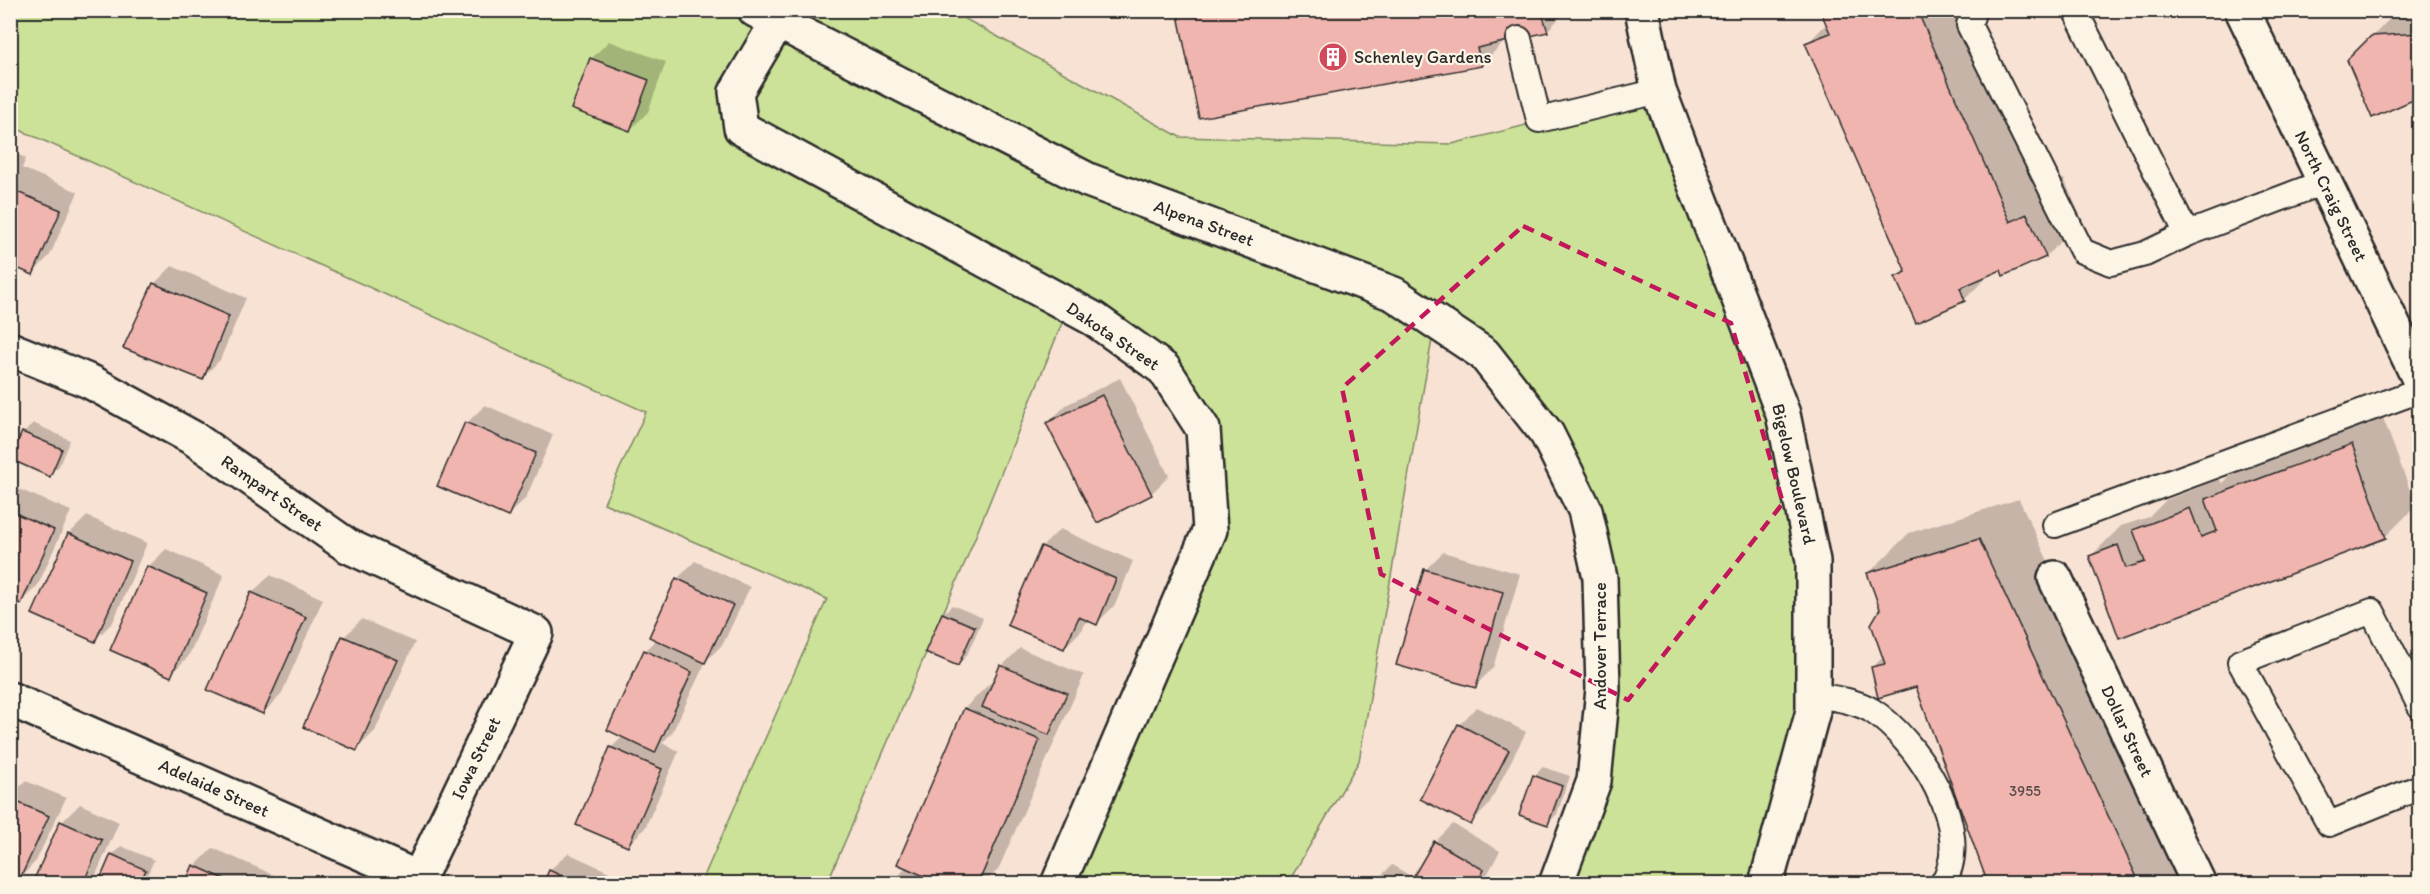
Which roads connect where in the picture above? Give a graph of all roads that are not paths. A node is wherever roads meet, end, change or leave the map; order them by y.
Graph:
1 (1642, 10) edge
2 (1974, 10) edge
3 (2075, 10) edge
4 (2242, 10) edge
5 (767, 16) edge
6 (1519, 39) dead end
7 (1659, 91) junction
8 (2324, 182) junction
9 (2187, 234) junction
10 (10, 349) edge
11 (2420, 381) edge
12 (2420, 390) edge
13 (1585, 510) joint
14 (2055, 525) dead end
15 (2055, 578) dead end
16 (536, 633) joint
17 (1813, 695) junction
18 (10, 699) edge
19 (2420, 706) edge
20 (2420, 787) edge
21 (417, 881) edge
22 (1058, 884) edge
23 (1556, 884) edge
24 (1766, 884) edge
25 (1942, 884) edge
26 (2199, 884) edge

1 - 7 street, Bigelow Boulevard
2 - 9 lane
3 - 9 lane
4 - 8 street, North Craig Street
5 - 13 street, Alpena Street
5 - 22 street, Dakota Street
6 - 7 lane
7 - 17 street, Bigelow Boulevard
8 - 9 lane
8 - 11 street, North Craig Street
10 - 16 street, Rampart Street
12 - 14 lane
13 - 23 street, Andover Terrace
15 - 26 street, Dollar Street
16 - 21 street, Iowa Street
17 - 24 street, Bigelow Boulevard
17 - 25 lane
18 - 21 street, Adelaide Street
19 - 20 lane

